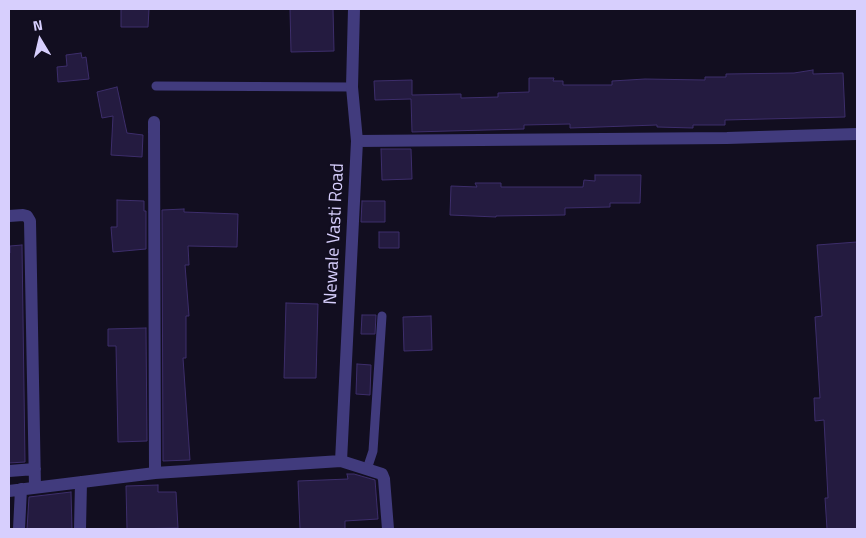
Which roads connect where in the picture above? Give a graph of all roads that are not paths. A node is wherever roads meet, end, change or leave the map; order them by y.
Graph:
1 (354, 9) edge
2 (156, 86) dead end
3 (352, 87) junction
4 (154, 122) dead end
5 (857, 134) edge
6 (357, 141) junction
7 (9, 216) edge
8 (382, 316) dead end
9 (341, 462) junction
10 (35, 469) junction
11 (367, 469) junction
12 (9, 471) edge
13 (155, 472) junction
14 (82, 482) junction
15 (36, 488) junction
16 (15, 490) edge
17 (19, 529) edge
18 (80, 529) edge
19 (388, 529) edge

1 - 3 street, Newale Vasti Road
2 - 3 lane
3 - 6 street, Newale Vasti Road
4 - 13 street
5 - 6 street
6 - 9 street, Newale Vasti Road
7 - 10 street
8 - 11 lane
9 - 11 street
9 - 13 street
10 - 12 street
10 - 15 street
11 - 19 street
13 - 14 street
14 - 15 street
14 - 18 street
15 - 16 street
16 - 17 street

